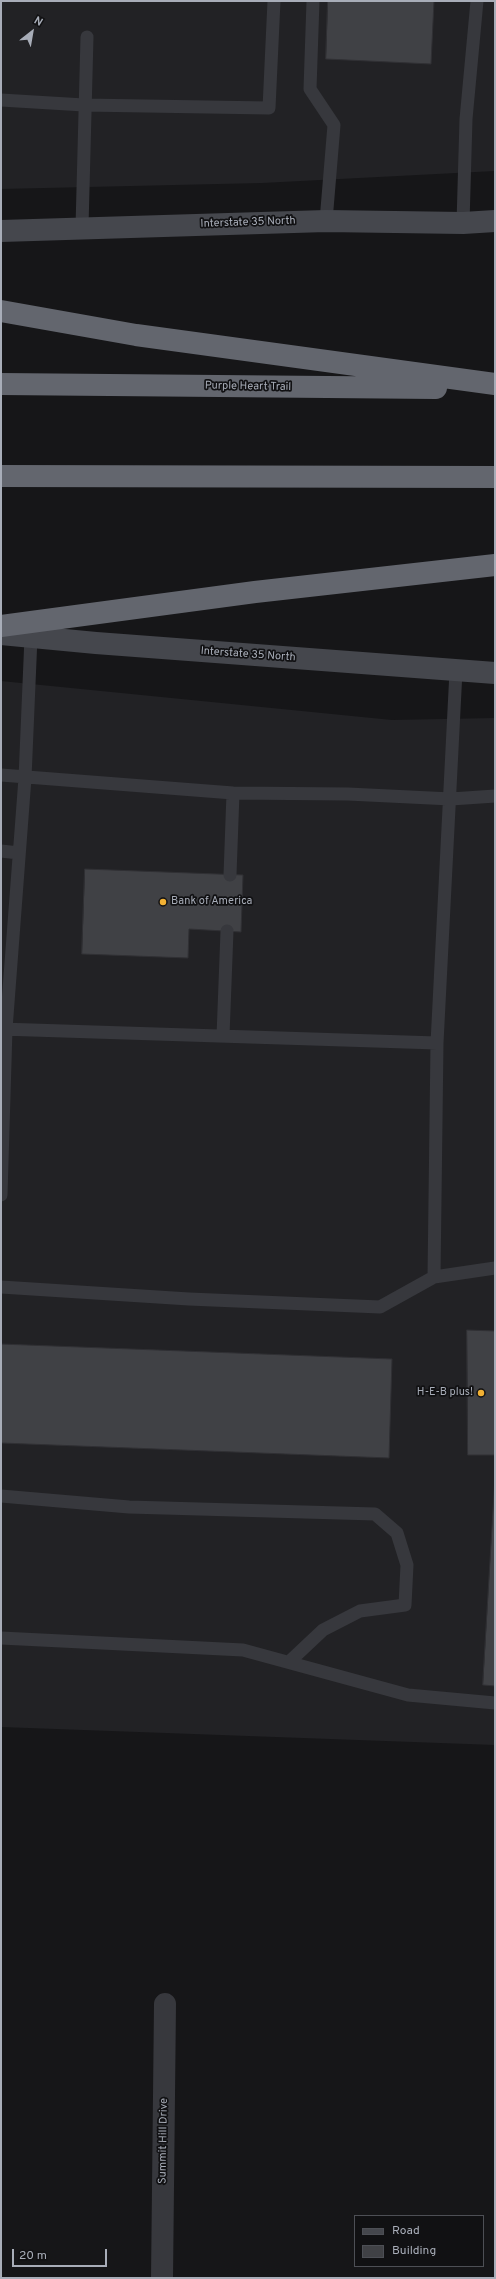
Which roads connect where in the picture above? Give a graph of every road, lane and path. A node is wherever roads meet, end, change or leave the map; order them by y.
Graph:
1 (274, 1) edge
2 (313, 1) edge
3 (477, 1) edge
4 (87, 37) dead end
5 (1, 100) edge
6 (84, 105) junction
7 (326, 221) junction
8 (495, 221) edge
9 (463, 223) junction
10 (82, 228) junction
11 (1, 231) edge
12 (1, 311) edge
13 (1, 384) edge
14 (495, 384) edge
15 (495, 389) edge
16 (1, 476) edge
17 (495, 477) edge
18 (495, 565) edge
19 (1, 626) edge
20 (1, 634) edge
21 (31, 637) junction
22 (456, 671) junction
23 (495, 673) edge
24 (1, 775) edge
25 (24, 778) junction
26 (233, 793) junction
27 (495, 796) edge
28 (451, 799) junction
29 (1, 851) edge
30 (19, 853) junction
31 (230, 875) dead end
32 (227, 931) dead end
33 (4, 1029) edge
34 (223, 1036) junction
35 (437, 1043) junction
36 (1, 1195) edge
37 (495, 1268) edge
38 (434, 1277) junction
39 (1, 1287) edge
40 (1, 1496) edge
41 (1, 1638) edge
42 (289, 1662) junction
43 (495, 1703) edge
44 (165, 2004) dead end
45 (162, 2278) edge

1 - 6 lane
2 - 7 lane
3 - 9 lane
4 - 6 lane
5 - 6 lane
6 - 10 lane
7 - 9 main road, Interstate 35 North
7 - 10 main road, Interstate 35 North
8 - 9 main road, Interstate 35 North
10 - 11 main road, Interstate 35 North
12 - 14 highway
13 - 15 highway, Purple Heart Trail
16 - 17 highway
18 - 19 highway
20 - 21 main road, Interstate 35 North
21 - 22 main road, Interstate 35 North
21 - 25 lane
22 - 23 main road, Interstate 35 North
22 - 28 lane
24 - 25 lane
25 - 26 lane
25 - 30 lane
26 - 28 lane
26 - 31 lane
27 - 28 lane
28 - 35 lane
29 - 30 lane
30 - 33 lane
32 - 34 lane
33 - 34 lane
33 - 36 lane
34 - 35 lane
35 - 38 lane
37 - 38 lane
38 - 39 lane
40 - 42 lane
41 - 42 lane
42 - 43 lane
44 - 45 street, Summit Hill Drive

